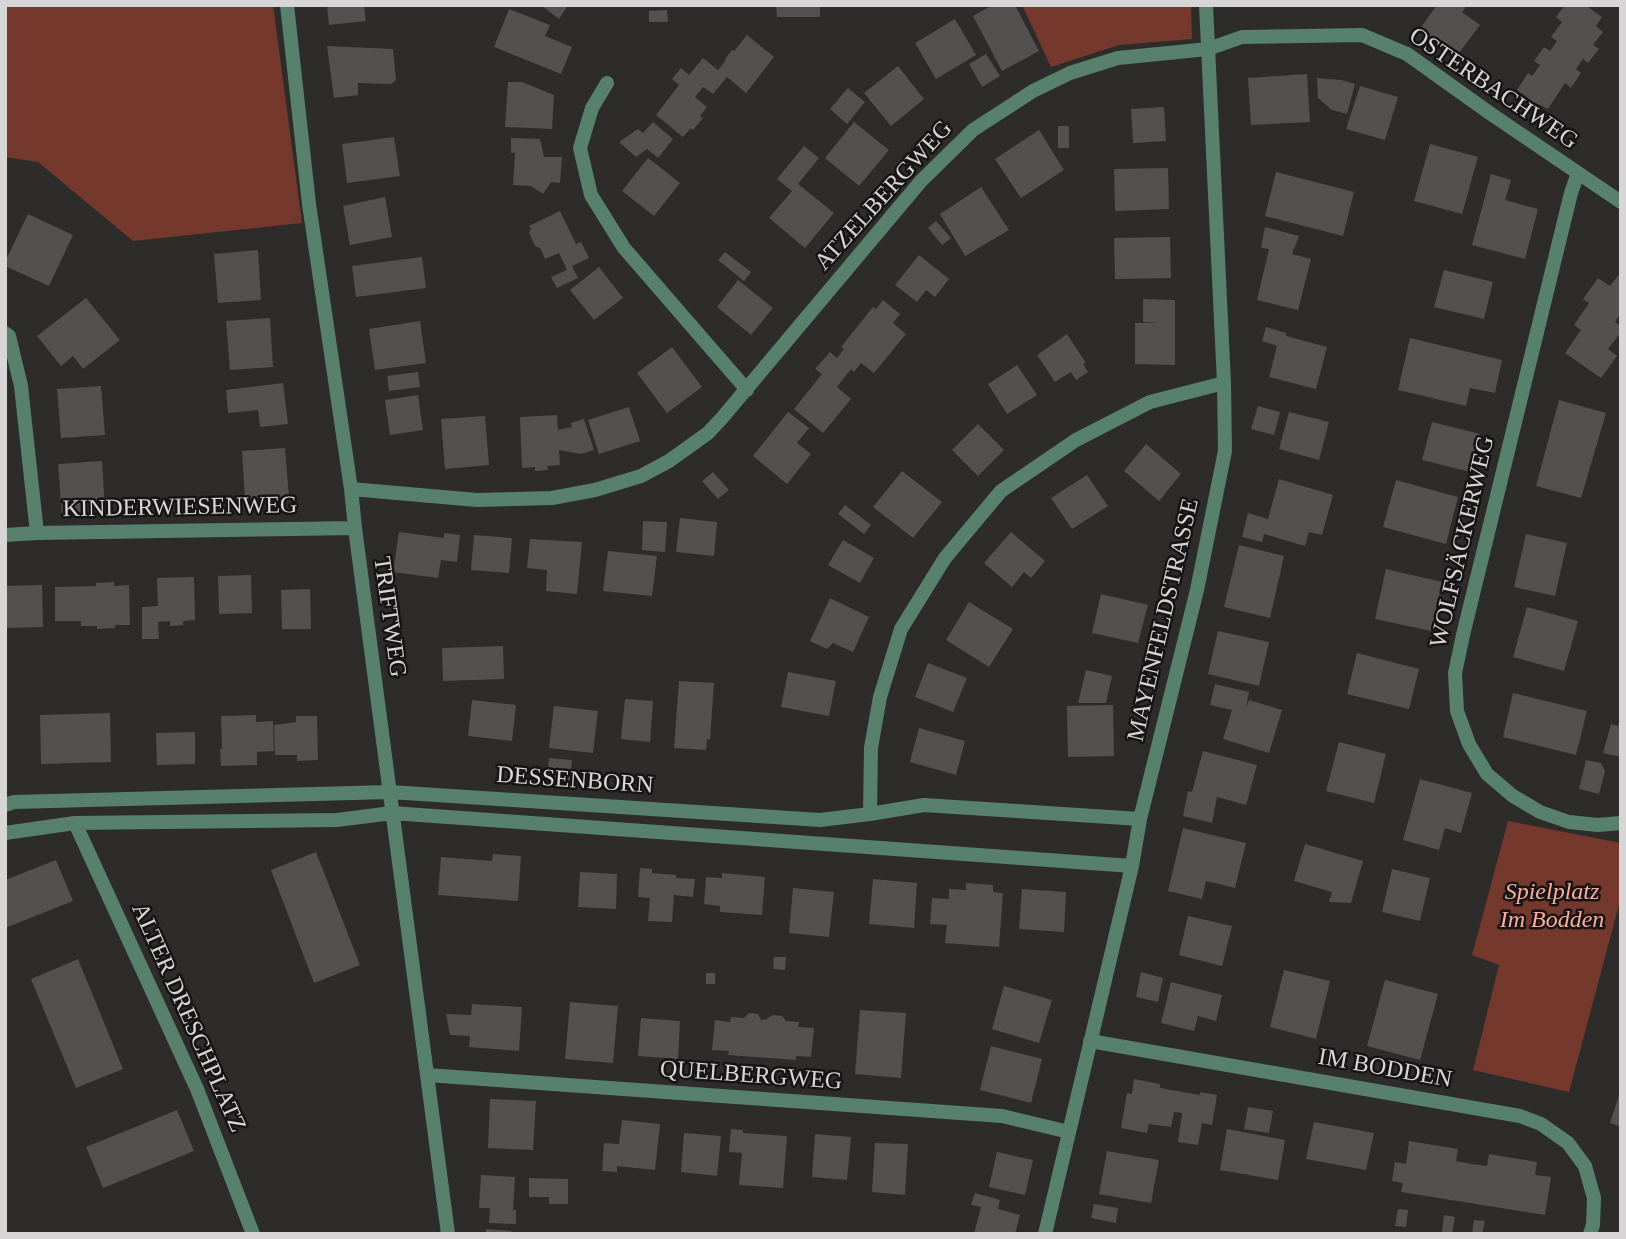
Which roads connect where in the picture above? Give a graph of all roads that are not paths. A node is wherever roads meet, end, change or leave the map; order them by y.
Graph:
1 (287, 5) edge
2 (1206, 5) edge
3 (1208, 49) junction
4 (607, 83) dead end
5 (1578, 173) junction
6 (1621, 202) edge
7 (5, 333) edge
8 (1224, 383) junction
9 (747, 390) junction
10 (351, 489) junction
11 (355, 528) junction
12 (37, 533) junction
13 (5, 536) edge
14 (390, 792) junction
15 (5, 804) edge
16 (392, 813) junction
17 (870, 814) junction
18 (1140, 819) junction
19 (75, 823) junction
20 (1621, 823) edge
21 (5, 832) edge
22 (1132, 866) junction
23 (1090, 1041) junction
24 (427, 1075) junction
25 (1069, 1132) junction
26 (253, 1234) edge
27 (448, 1234) edge
28 (1045, 1234) edge
29 (1590, 1234) edge

1 - 10 street, TRIFTWEG
2 - 3 street, MAYENFELDSTRASSE
3 - 5 street, OSTERBACHWEG
3 - 8 street, MAYENFELDSTRASSE
3 - 9 street, ATZELBERGWEG
4 - 9 street
5 - 6 street, OSTERBACHWEG
5 - 20 street, WOLFSÄCKERWEG
7 - 12 street
8 - 17 street
8 - 18 street, MAYENFELDSTRASSE
9 - 10 street, ATZELBERGWEG
10 - 11 street, TRIFTWEG
11 - 12 street, KINDERWIESENWEG
11 - 14 street, TRIFTWEG
12 - 13 street, KINDERWIESENWEG
14 - 15 street, DESSENBORN
14 - 16 street, TRIFTWEG
14 - 17 street, DESSENBORN
16 - 19 street, DESSENBORN
16 - 22 street, DESSENBORN
16 - 24 street, TRIFTWEG
17 - 18 street, DESSENBORN
18 - 22 street, MAYENFELDSTRASSE
19 - 21 street, DESSENBORN
19 - 26 street, ALTER DRESCHPLATZ
22 - 23 street, MAYENFELDSTRASSE
23 - 25 street, MAYENFELDSTRASSE
23 - 29 street, IM BODDEN
24 - 25 street, QUELBERGWEG
24 - 27 street, TRIFTWEG
25 - 28 street, MAYENFELDSTRASSE

